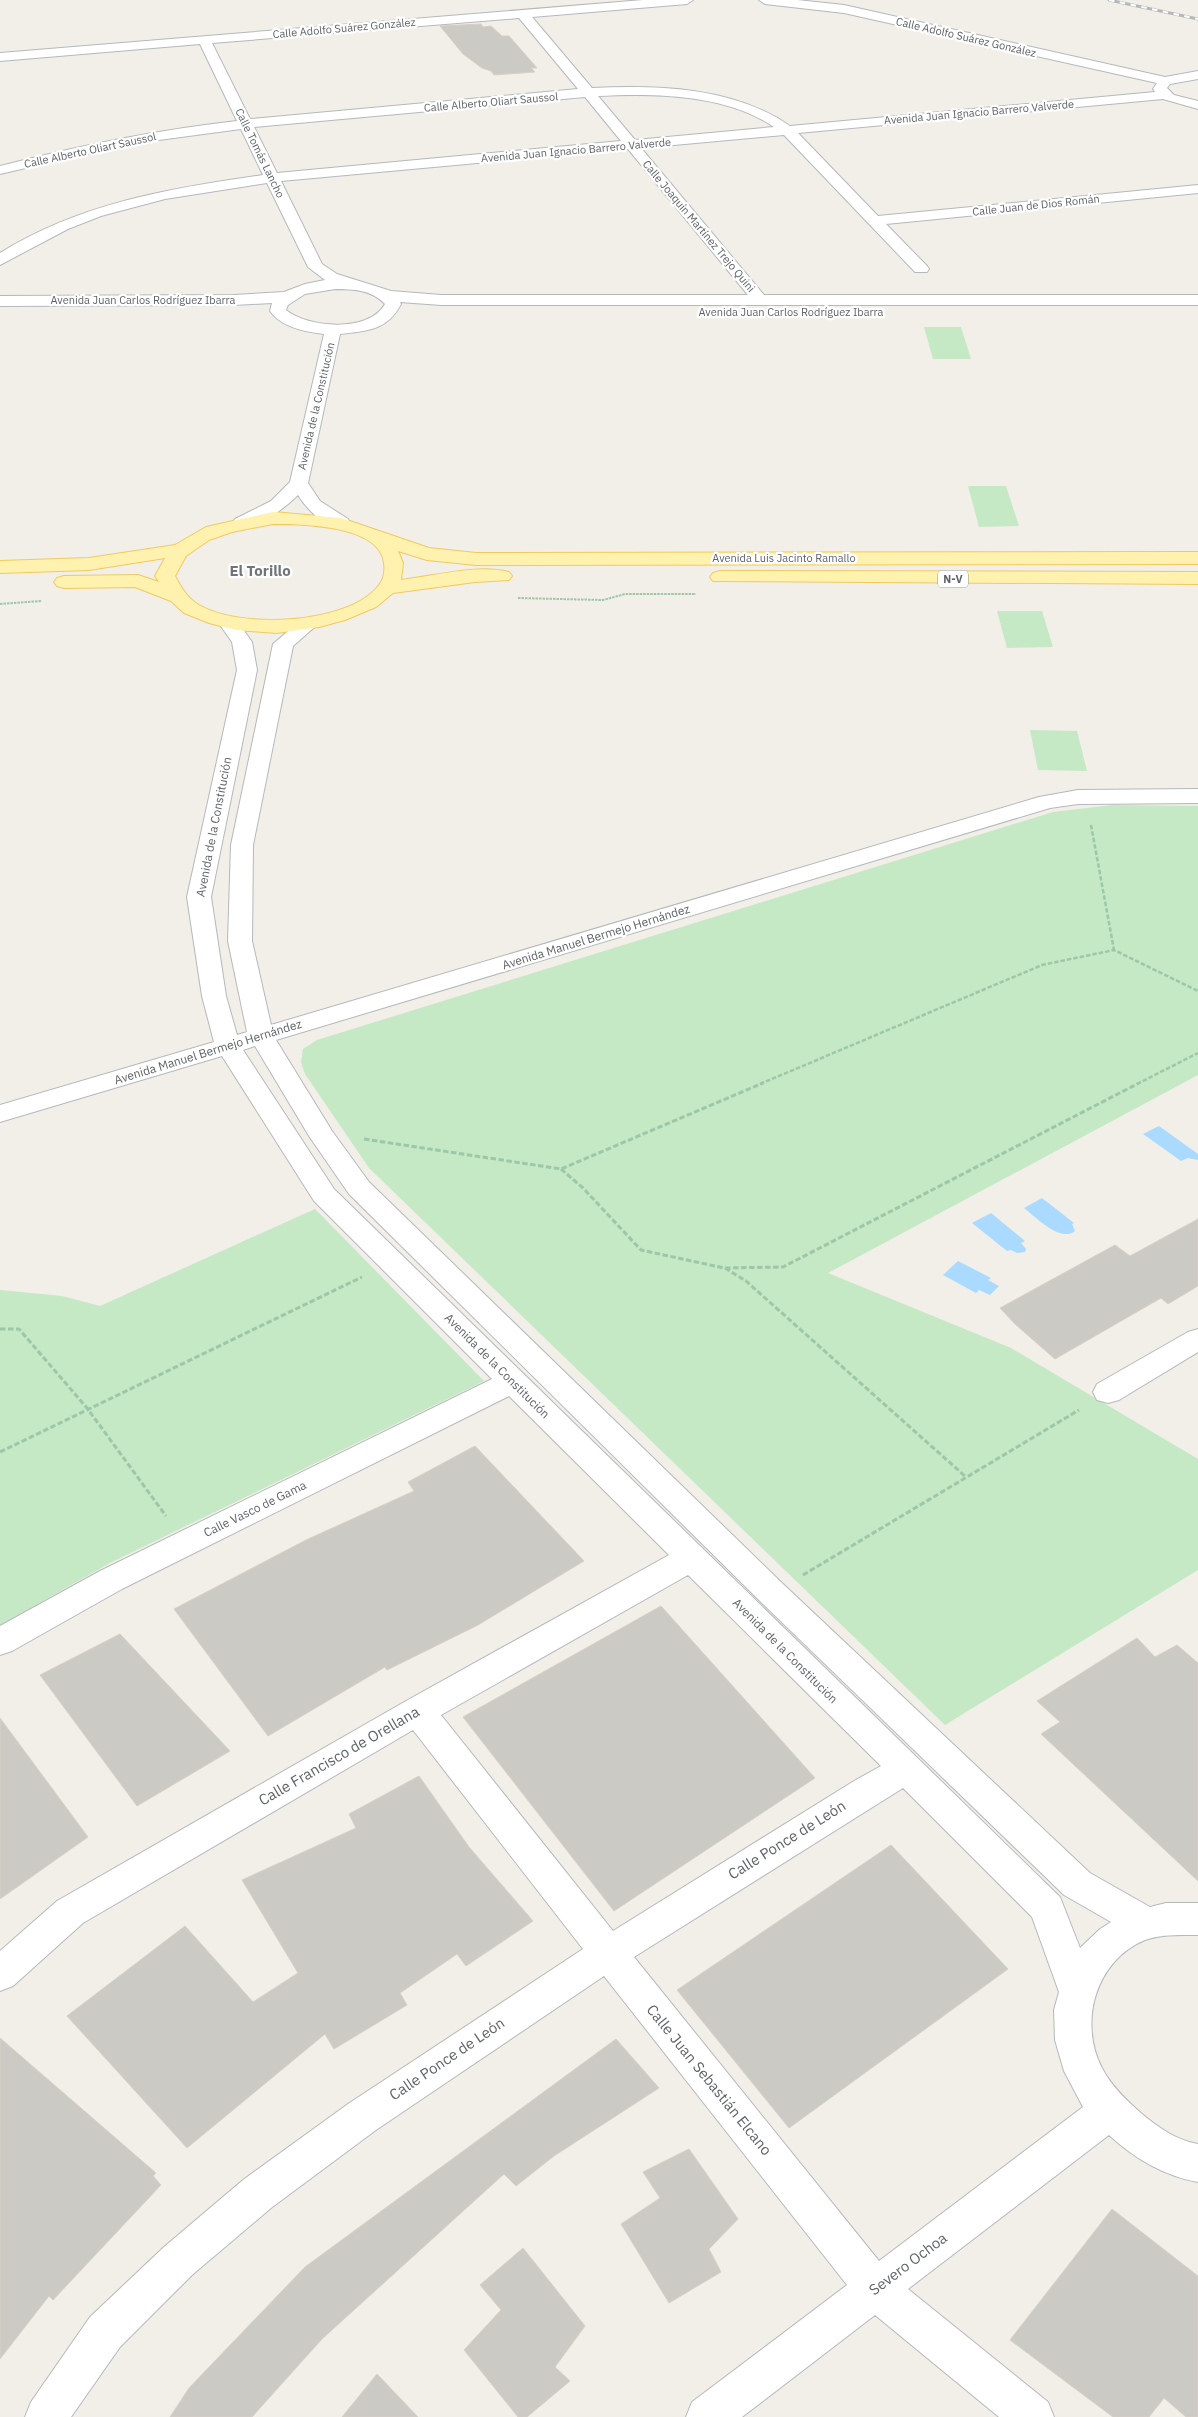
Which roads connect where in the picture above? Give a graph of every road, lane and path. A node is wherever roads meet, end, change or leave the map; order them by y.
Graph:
1 (687, 0) edge
2 (765, 0) edge
3 (523, 14) junction
4 (204, 40) junction
5 (0, 57) edge
6 (1198, 75) edge
7 (1165, 88) junction
8 (590, 93) junction
9 (1198, 105) edge
10 (245, 124) junction
11 (787, 130) junction
12 (631, 144) junction
13 (0, 170) edge
14 (272, 178) junction
15 (1198, 189) edge
16 (874, 221) junction
17 (0, 260) edge
18 (316, 266) junction
19 (921, 269) dead end
20 (351, 285) junction
21 (291, 295) junction
22 (386, 295) junction
23 (757, 300) junction
24 (1198, 300) edge
25 (0, 301) edge
26 (1198, 312) edge
27 (0, 313) edge
28 (284, 318) junction
29 (384, 318) junction
30 (333, 330) junction
31 (299, 483) junction
32 (242, 523) junction
33 (341, 523) junction
34 (373, 536) junction
35 (180, 550) junction
36 (1198, 558) edge
37 (0, 567) edge
38 (1198, 578) edge
39 (18, 585) dead end
40 (388, 588) junction
41 (704, 594) dead end
42 (176, 596) junction
43 (513, 596) dead end
44 (48, 601) dead end
45 (0, 604) edge
46 (228, 622) junction
47 (308, 624) junction
48 (1198, 796) edge
49 (1078, 797) junction
50 (1114, 950) junction
51 (1198, 991) edge
52 (262, 1036) junction
53 (227, 1045) junction
54 (1198, 1053) edge
55 (0, 1114) edge
56 (322, 1136) junction
57 (561, 1169) junction
58 (393, 1263) junction
59 (724, 1268) junction
60 (0, 1329) edge
61 (1198, 1339) edge
62 (513, 1381) junction
63 (1108, 1392) joint
64 (87, 1408) junction
65 (0, 1452) edge
66 (966, 1477) junction
67 (186, 1543) junction
68 (691, 1558) junction
69 (772, 1592) junction
70 (0, 1642) edge
71 (418, 1710) junction
72 (905, 1770) junction
73 (1198, 1919) edge
74 (1146, 1923) junction
75 (608, 1954) junction
76 (0, 1974) edge
77 (1076, 1989) junction
78 (1109, 2111) junction
79 (1198, 2163) edge
80 (876, 2289) junction
81 (46, 2417) edge
82 (707, 2417) edge
83 (1032, 2417) edge

1 - 3 street, Calle Adolfo Suárez González
2 - 7 street, Calle Adolfo Suárez González
3 - 4 street, Calle Adolfo Suárez González
3 - 8 street, Calle Joaquín Martínez Trejo Quini
4 - 5 street, Calle Adolfo Suárez González
4 - 10 street, Calle Tomás Lancho
6 - 7 street, Avenida Juan Ignacio Barrero Valverde
7 - 9 street, Calle Adolfo Suárez González
7 - 11 street, Avenida Juan Ignacio Barrero Valverde
8 - 10 street, Calle Alberto Oliart Saussol
8 - 11 street, Calle Alberto Oliart Saussol
8 - 12 street, Calle Joaquín Martínez Trejo Quini
10 - 13 street, Calle Alberto Oliart Saussol
10 - 14 street, Calle Tomás Lancho
11 - 12 street, Avenida Juan Ignacio Barrero Valverde
11 - 16 street, Calle Alberto Oliart Saussol
12 - 14 street, Avenida Juan Ignacio Barrero Valverde
12 - 23 street, Calle Joaquín Martínez Trejo Quini
14 - 17 street, Avenida Juan Ignacio Barrero Valverde
14 - 18 street, Calle Tomás Lancho
15 - 16 street, Calle Juan de Dios Román
16 - 19 street, Calle Alberto Oliart Saussol
18 - 20 street
18 - 21 street
20 - 21 street, Avenida Juan Carlos Rodríguez Ibarra
20 - 22 street, Avenida Juan Carlos Rodríguez Ibarra
21 - 25 street, Avenida Juan Carlos Rodríguez Ibarra
21 - 28 street
22 - 23 street, Avenida Juan Carlos Rodríguez Ibarra
22 - 29 street
23 - 24 street, Avenida Juan Carlos Rodríguez Ibarra
26 - 29 street, Avenida Juan Carlos Rodríguez Ibarra
27 - 28 street, Avenida Juan Carlos Rodríguez Ibarra
28 - 30 street, Avenida Juan Carlos Rodríguez Ibarra
29 - 30 street, Avenida Juan Carlos Rodríguez Ibarra
30 - 31 street, Avenida de la Constitución
31 - 32 street, Avenida de la Constitución
31 - 33 street, Avenida de la Constitución
32 - 33 main road, Avenida Luis Jacinto Ramallo
32 - 35 main road, Avenida Luis Jacinto Ramallo
33 - 34 main road, Avenida Luis Jacinto Ramallo
34 - 36 main road, Avenida Luis Jacinto Ramallo
34 - 40 main road
35 - 37 main road
35 - 42 main road
38 - 40 main road, Avenida Luis Jacinto Ramallo / N-V
39 - 42 main road
40 - 47 main road
41 - 43 path
42 - 46 main road
44 - 45 path
46 - 47 main road
46 - 53 street, Avenida de la Constitución
47 - 52 street
48 - 49 street, Avenida Manuel Bermejo Hernández
49 - 50 path
49 - 52 street, Avenida Manuel Bermejo Hernández
50 - 51 path
50 - 57 path
52 - 53 street, Avenida Manuel Bermejo Hernández
52 - 56 street
53 - 55 street, Avenida Manuel Bermejo Hernández
53 - 58 street, Avenida de la Constitución
54 - 59 path
56 - 57 path
56 - 69 street
57 - 59 path
58 - 62 street, Avenida de la Constitución
58 - 64 path
59 - 66 path
60 - 64 path
61 - 63 street
62 - 67 street, Calle Vasco de Gama
62 - 68 street, Avenida de la Constitución
63 - 66 path
64 - 65 path
64 - 67 path
66 - 69 path
67 - 70 street, Calle Vasco de Gama
68 - 71 street, Calle Francisco de Orellana
68 - 72 street, Avenida de la Constitución
69 - 74 street
71 - 75 street, Calle Juan Sebastián Elcano
71 - 76 street, Calle Francisco de Orellana
72 - 75 street, Calle Ponce de León
72 - 77 street, Avenida de la Constitución
73 - 74 street
74 - 77 street
75 - 80 street, Calle Juan Sebastián Elcano
75 - 81 street, Calle Ponce de León
77 - 78 street
78 - 79 street
78 - 80 street, Severo Ochoa
80 - 82 street, Severo Ochoa
80 - 83 street, Calle Juan Sebastián Elcano

